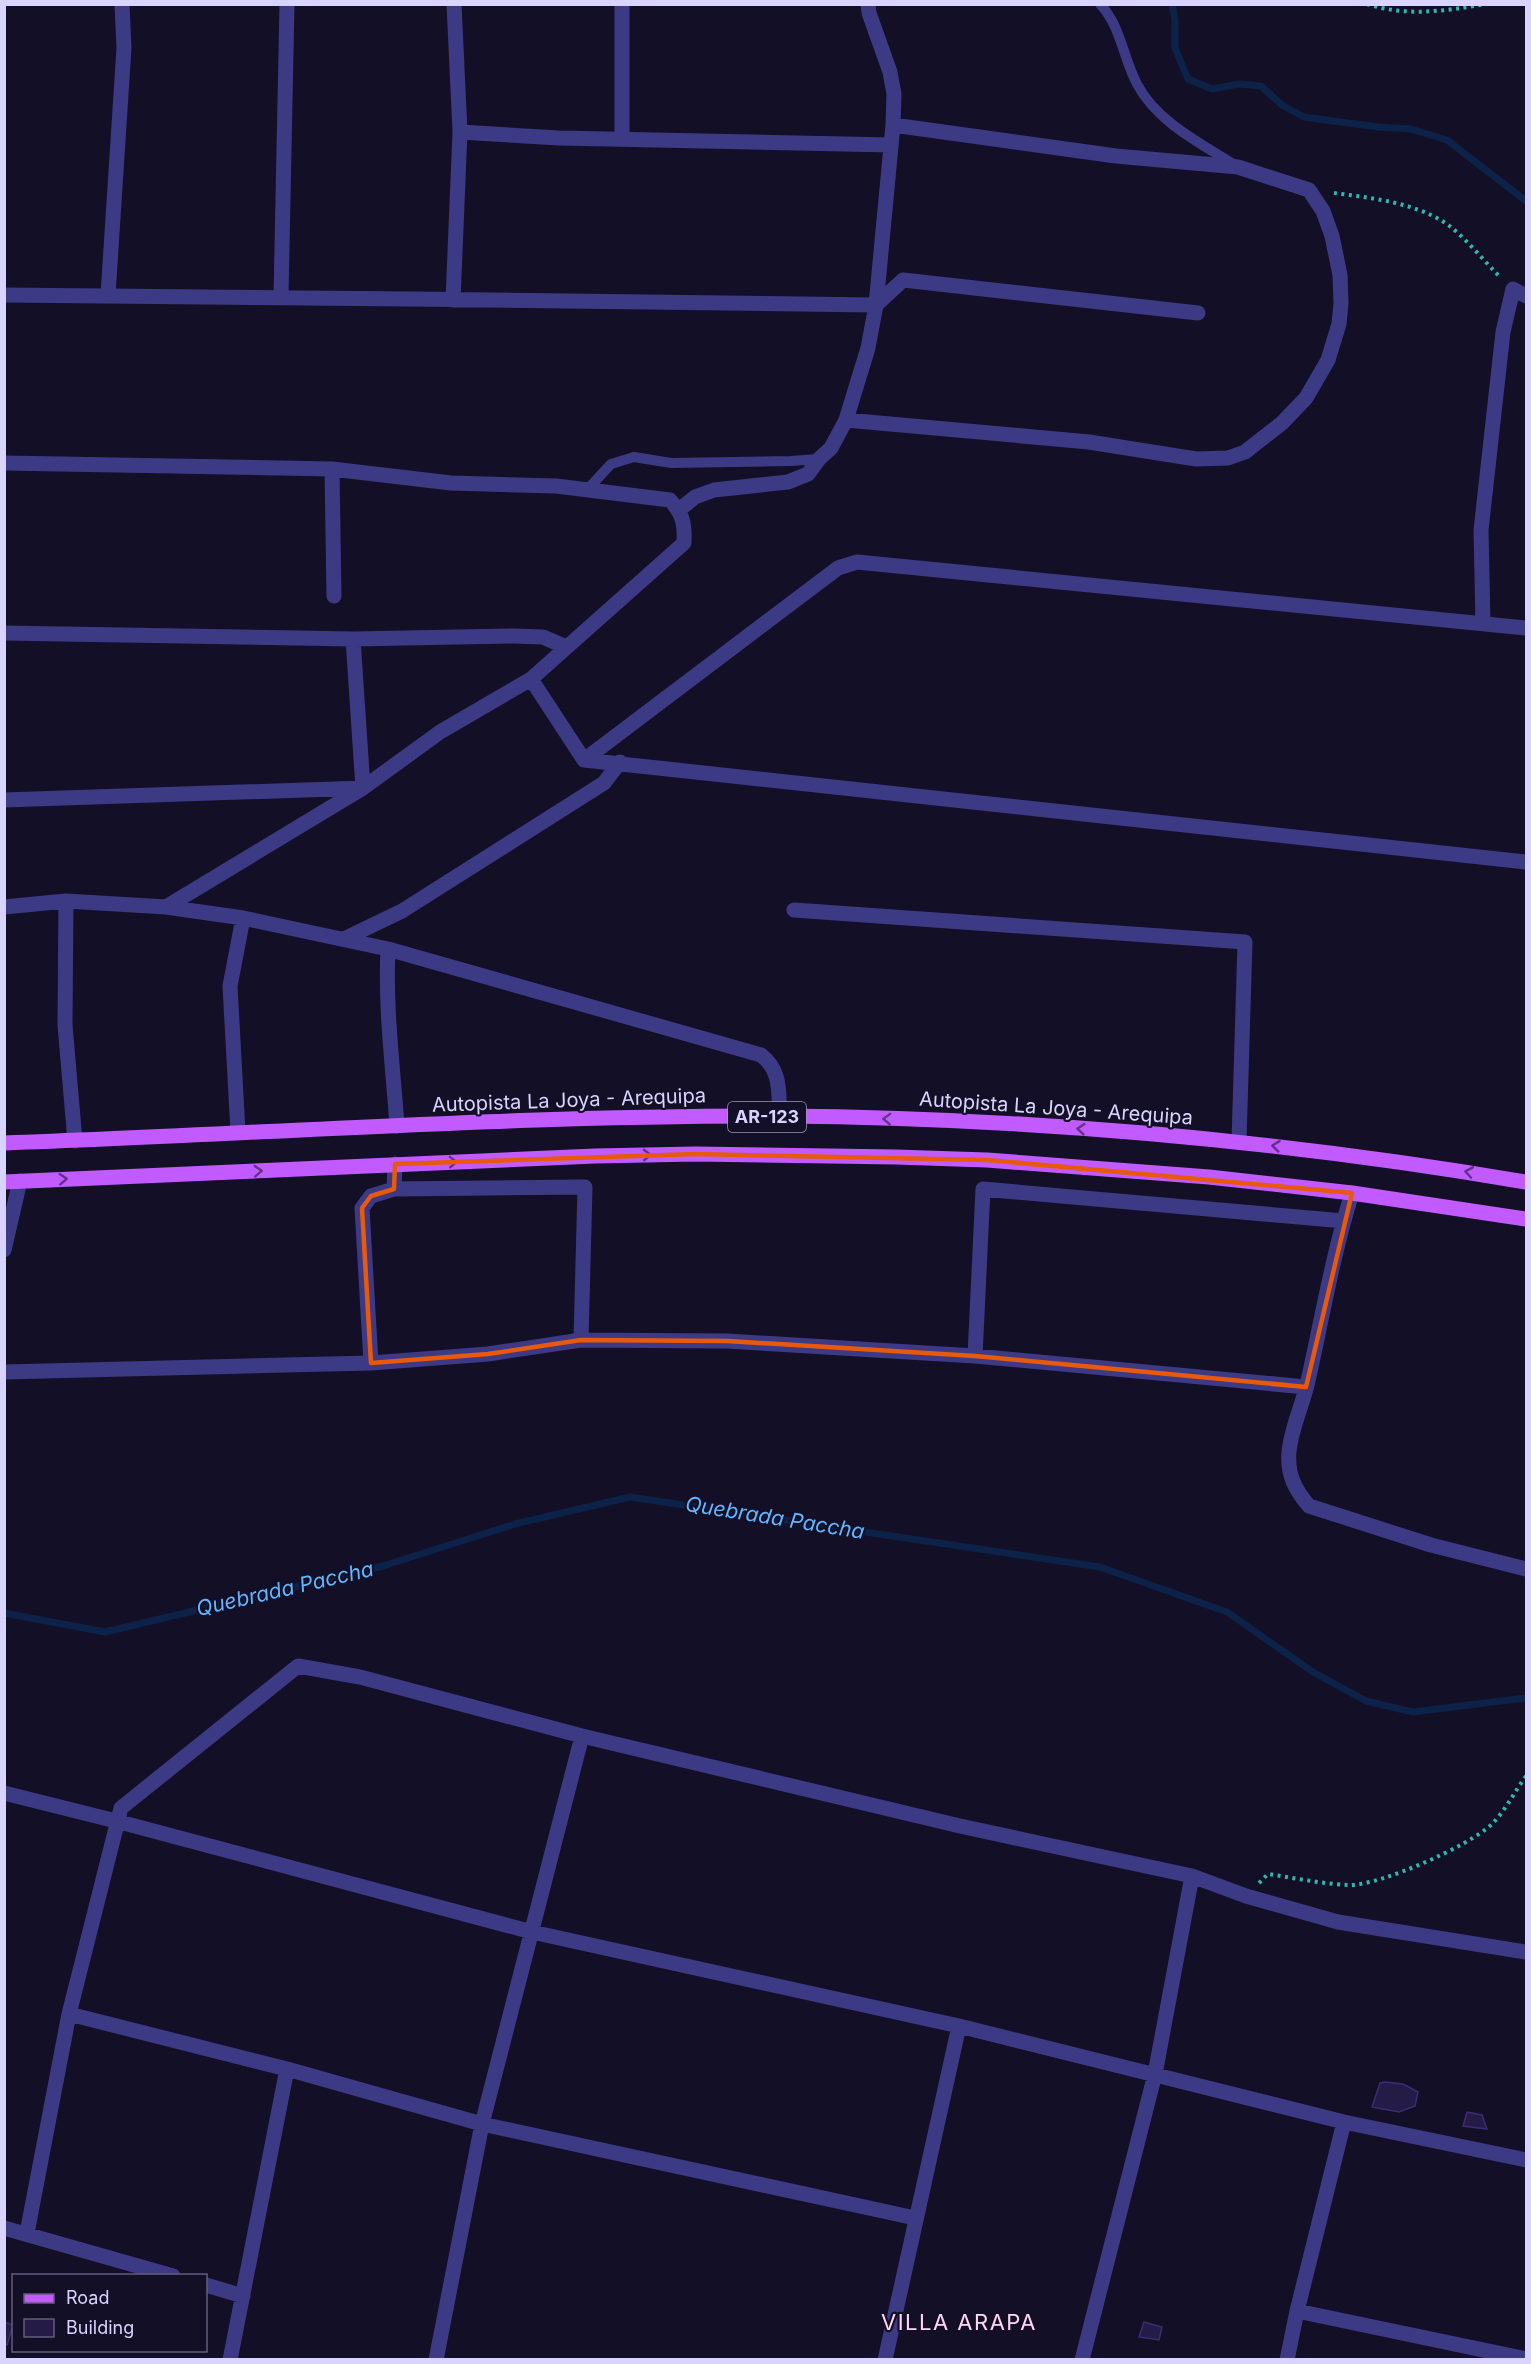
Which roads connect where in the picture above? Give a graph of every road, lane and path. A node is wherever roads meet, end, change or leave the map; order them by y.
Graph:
1 (122, 4) edge
2 (287, 4) edge
3 (454, 4) edge
4 (622, 4) edge
5 (868, 4) edge
6 (1100, 4) edge
7 (1367, 4) edge
8 (1486, 4) edge
9 (893, 125) junction
10 (460, 132) junction
11 (622, 138) junction
12 (891, 145) junction
13 (1238, 167) junction
14 (1309, 190) junction
15 (1520, 292) edge
16 (4, 295) edge
17 (108, 295) junction
18 (281, 296) junction
19 (453, 300) junction
20 (876, 305) junction
21 (1198, 313) dead end
22 (846, 420) junction
23 (819, 459) junction
24 (4, 463) edge
25 (332, 469) junction
26 (587, 490) junction
27 (679, 510) junction
28 (334, 596) dead end
29 (1484, 624) junction
30 (1527, 628) edge
31 (4, 633) edge
32 (353, 639) junction
33 (566, 646) junction
34 (531, 679) junction
35 (584, 760) junction
36 (620, 762) junction
37 (363, 788) junction
38 (4, 800) edge
39 (1527, 862) edge
40 (66, 901) junction
41 (4, 907) edge
42 (166, 907) junction
43 (794, 910) dead end
44 (243, 918) junction
45 (344, 939) junction
46 (388, 950) junction
47 (780, 1116) junction
48 (397, 1126) junction
49 (238, 1132) junction
50 (75, 1141) junction
51 (1239, 1141) junction
52 (4, 1143) edge
53 (395, 1164) junction
54 (12, 1181) edge
55 (1527, 1182) edge
56 (394, 1189) junction
57 (1352, 1193) junction
58 (1527, 1220) edge
59 (1344, 1221) junction
60 (4, 1250) edge
61 (581, 1340) junction
62 (975, 1356) junction
63 (371, 1363) junction
64 (4, 1372) edge
65 (1306, 1387) junction
66 (1527, 1569) edge
67 (582, 1736) junction
68 (1527, 1776) edge
69 (4, 1793) edge
70 (116, 1821) junction
71 (1192, 1876) junction
72 (1246, 1896) junction
73 (532, 1932) junction
74 (1527, 1952) edge
75 (69, 2014) junction
76 (959, 2025) junction
77 (287, 2069) junction
78 (1155, 2074) junction
79 (1344, 2122) junction
80 (482, 2124) junction
81 (1527, 2160) edge
82 (915, 2218) junction
83 (4, 2229) edge
84 (27, 2233) junction
85 (166, 2274) edge
86 (207, 2285) edge
87 (243, 2296) junction
88 (1297, 2311) junction
89 (1521, 2359) edge
90 (230, 2360) edge
91 (436, 2360) edge
92 (885, 2360) edge
93 (1082, 2360) edge
94 (1287, 2360) edge

1 - 17 street
2 - 18 street
3 - 10 street
4 - 11 street
5 - 9 street
6 - 13 lane
7 - 8 path
9 - 12 street
9 - 13 street
10 - 11 street
10 - 19 street
11 - 12 street
12 - 20 street
13 - 14 street
14 - 15 path
14 - 22 street
15 - 29 street
16 - 17 street
17 - 18 street
18 - 19 street
19 - 20 street
20 - 21 street
20 - 22 street
22 - 23 street
23 - 26 lane
23 - 27 street
24 - 25 street
25 - 26 street
25 - 28 street
26 - 27 street
27 - 33 street
29 - 30 street
29 - 35 street
31 - 32 street
32 - 33 street
32 - 37 street
33 - 34 street
34 - 35 street
34 - 37 street
35 - 36 street
36 - 39 street
36 - 45 street
37 - 38 street
37 - 42 street
40 - 41 street
40 - 42 street
40 - 50 street
42 - 44 street
43 - 51 street
44 - 45 street
44 - 49 street
45 - 46 street
46 - 47 street
46 - 48 street
47 - 48 main road, Autopista La Joya - Arequipa / AR-123
51 -> 47 main road, Autopista La Joya - Arequipa / AR-123
48 - 49 main road, Autopista La Joya - Arequipa / AR-123
49 - 50 main road, Autopista La Joya - Arequipa / AR-123
50 - 52 main road, Autopista La Joya - Arequipa / AR-123
55 -> 51 main road, Autopista La Joya - Arequipa / AR-123
54 -> 53 main road, AR-123
53 - 56 street
53 -> 57 main road, AR-123
54 - 60 street
56 - 61 street
56 - 63 street
57 - 58 main road, AR-123
57 - 59 street
59 - 62 street
59 - 65 street
61 - 62 street
61 - 63 street
62 - 65 street
63 - 64 street
65 - 66 street
67 - 70 street
67 - 71 street
67 - 73 street
68 - 72 path
69 - 70 street
70 - 73 street
70 - 75 street
71 - 72 street
71 - 78 street
72 - 74 street
73 - 76 street
73 - 80 street
75 - 77 street
75 - 84 street
76 - 78 street
76 - 82 street
77 - 80 street
77 - 87 street
78 - 79 street
78 - 93 street
79 - 81 street
79 - 88 street
80 - 82 street
80 - 91 street
82 - 92 street
83 - 84 street
84 - 85 street
86 - 87 street
87 - 90 street
88 - 89 street
88 - 94 street

